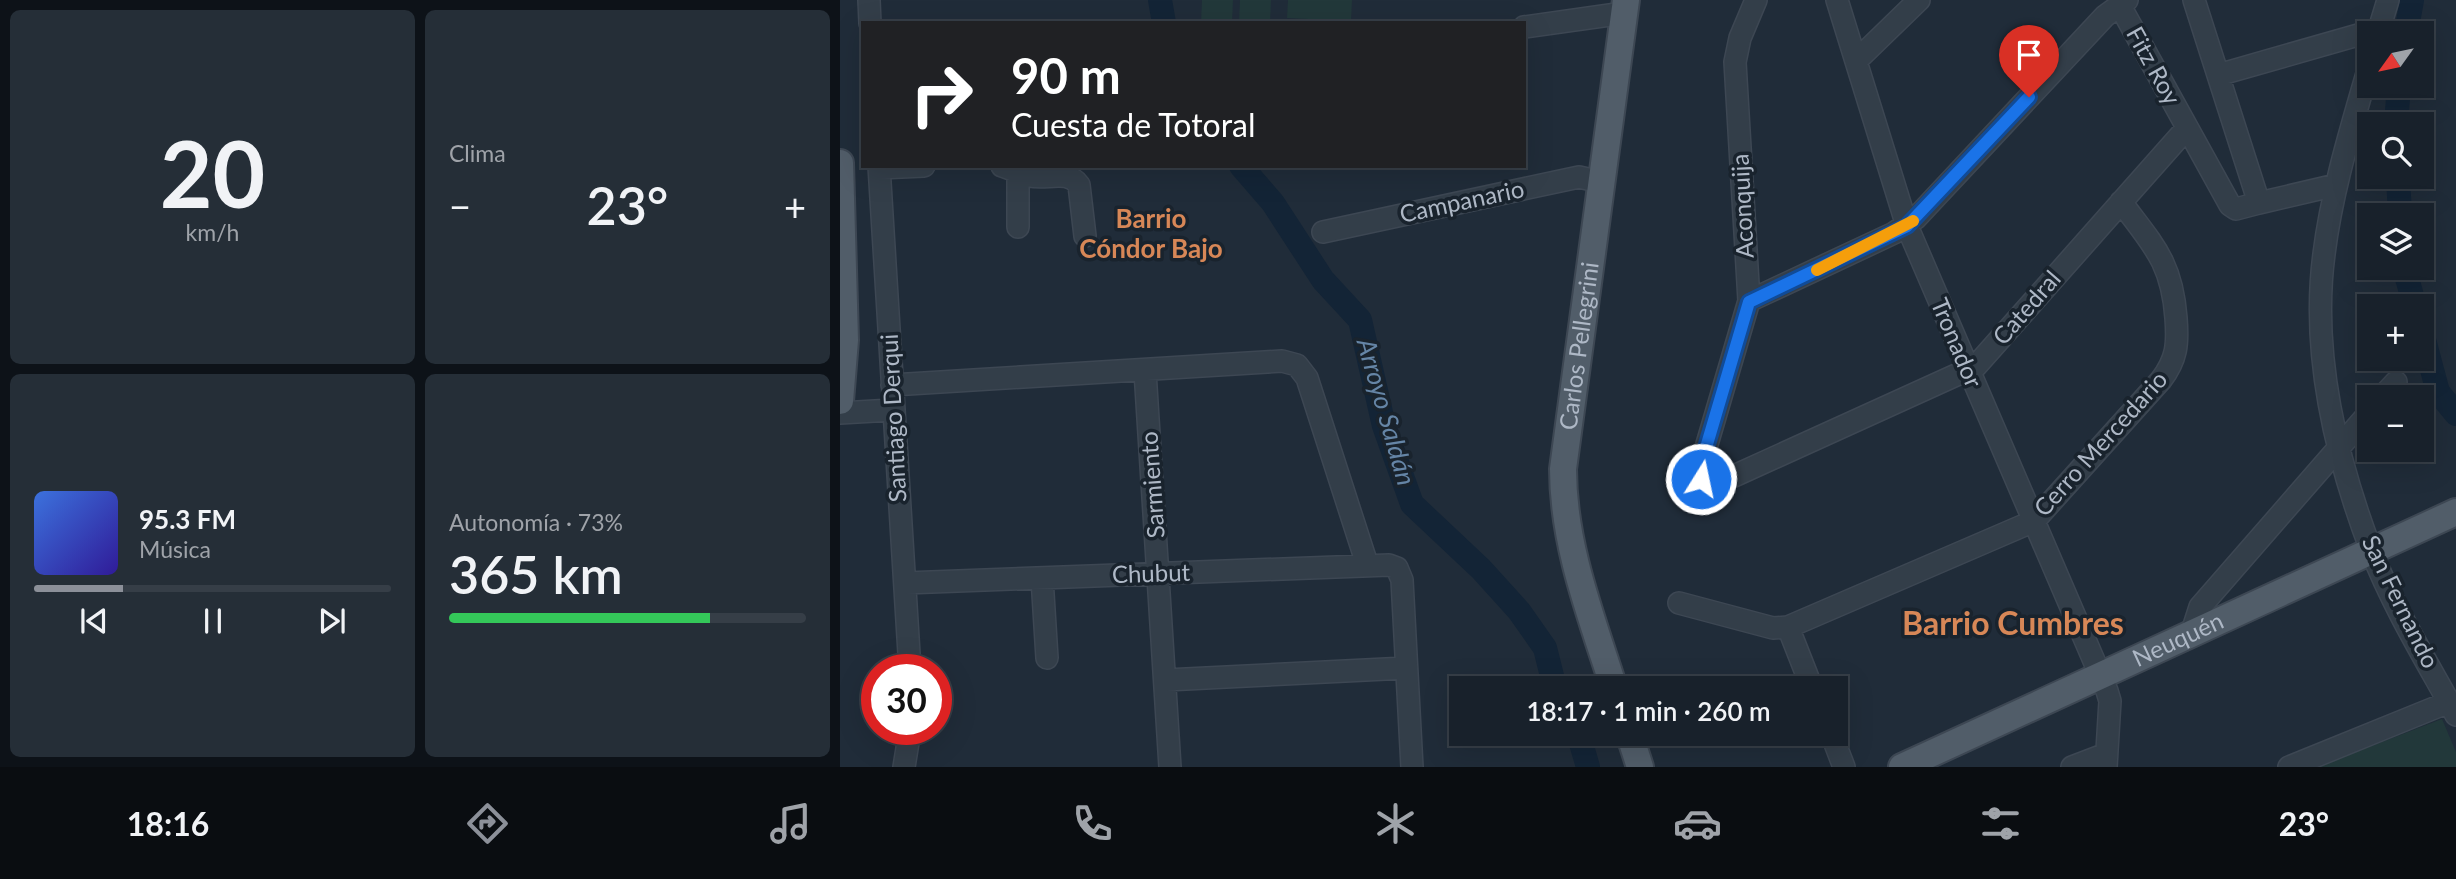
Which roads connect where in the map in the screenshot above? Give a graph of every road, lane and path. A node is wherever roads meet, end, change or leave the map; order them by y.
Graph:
1 (869, 0) edge
2 (1756, 0) edge
3 (1837, 0) edge
4 (1919, 0) edge
5 (2194, 0) edge
6 (2388, 0) edge
7 (2123, 2) edge
8 (1625, 7) edge
9 (870, 21) edge
10 (2381, 21) edge
11 (1526, 27) edge
12 (2357, 37) edge
13 (1856, 61) junction
14 (2218, 75) junction
15 (2360, 98) edge
16 (2188, 128) junction
17 (840, 163) edge
18 (879, 168) edge
19 (1010, 169) edge
20 (1601, 182) junction
21 (2336, 185) junction
22 (2121, 202) junction
23 (2259, 203) junction
24 (1907, 226) junction
25 (1018, 227) dead end
26 (1324, 232) dead end
27 (1085, 236) dead end
28 (1749, 302) junction
29 (1145, 371) junction
30 (1968, 371) junction
31 (892, 385) junction
32 (840, 401) edge
33 (892, 410) junction
34 (840, 413) edge
35 (2357, 426) edge
36 (2339, 446) junction
37 (1712, 486) joint
38 (2456, 512) edge
39 (2034, 521) junction
40 (2371, 551) junction
41 (1367, 564) junction
42 (1160, 573) junction
43 (1042, 578) junction
44 (905, 583) junction
45 (1679, 603) dead end
46 (1788, 627) junction
47 (2191, 635) junction
48 (909, 654) edge
49 (1047, 658) dead end
50 (1406, 668) junction
51 (1610, 676) edge
52 (1807, 676) edge
53 (2101, 676) junction
54 (1166, 680) junction
55 (2452, 709) edge
56 (908, 745) edge
57 (1633, 746) edge
58 (1836, 746) edge
59 (2106, 760) edge
60 (904, 767) edge
61 (1170, 767) edge
62 (1412, 767) edge
63 (1640, 767) edge
64 (1844, 767) edge
65 (1902, 767) edge
66 (2072, 767) edge
67 (2289, 767) edge

1 - 9 street
2 - 28 street, Aconquija
3 - 13 street, Tronador
4 - 13 street
5 - 14 street
6 - 10 street
7 - 16 street, Fitz Roy
7 - 24 street
8 - 11 street
8 - 20 main road, Carlos Pellegrini
12 - 14 street
13 - 24 street, Tronador
14 - 23 street
15 - 21 street, San Fernando
16 - 22 street, Catedral
16 - 23 street, Fitz Roy
17 - 32 main road
18 - 31 street, Santiago Derqui
19 - 25 street
19 - 27 street
20 - 26 street, Campanario
20 - 51 main road, Carlos Pellegrini
21 - 23 street
21 - 36 street, San Fernando
22 - 30 street, Catedral
22 - 39 street, Cerro Mercedario
24 - 28 street
24 - 30 street, Tronador
28 - 37 street, Aconquija
29 - 31 street
29 - 41 street
29 - 42 street, Sarmiento
30 - 37 street, Catedral
30 - 39 street, Tronador
31 - 33 street, Santiago Derqui
33 - 34 street
33 - 44 street, Santiago Derqui
35 - 36 street
36 - 40 street, San Fernando
36 - 47 street
38 - 40 main road, Neuquén
39 - 46 street, Cerro Mercedario
39 - 53 street, Tronador
40 - 47 main road, Neuquén
40 - 55 street, San Fernando
41 - 42 street, Chubut
41 - 50 street, Chubut
42 - 43 street, Chubut
42 - 54 street, Sarmiento
43 - 44 street, Chubut
43 - 49 street
44 - 48 street, Santiago Derqui
45 - 46 street
46 - 52 street
47 - 53 main road, Neuquén
50 - 54 street
50 - 62 street
53 - 59 street, Tronador
53 - 65 main road, Neuquén
54 - 61 street, Sarmiento
55 - 67 street
56 - 60 street
57 - 63 main road
58 - 64 street
59 - 66 street

